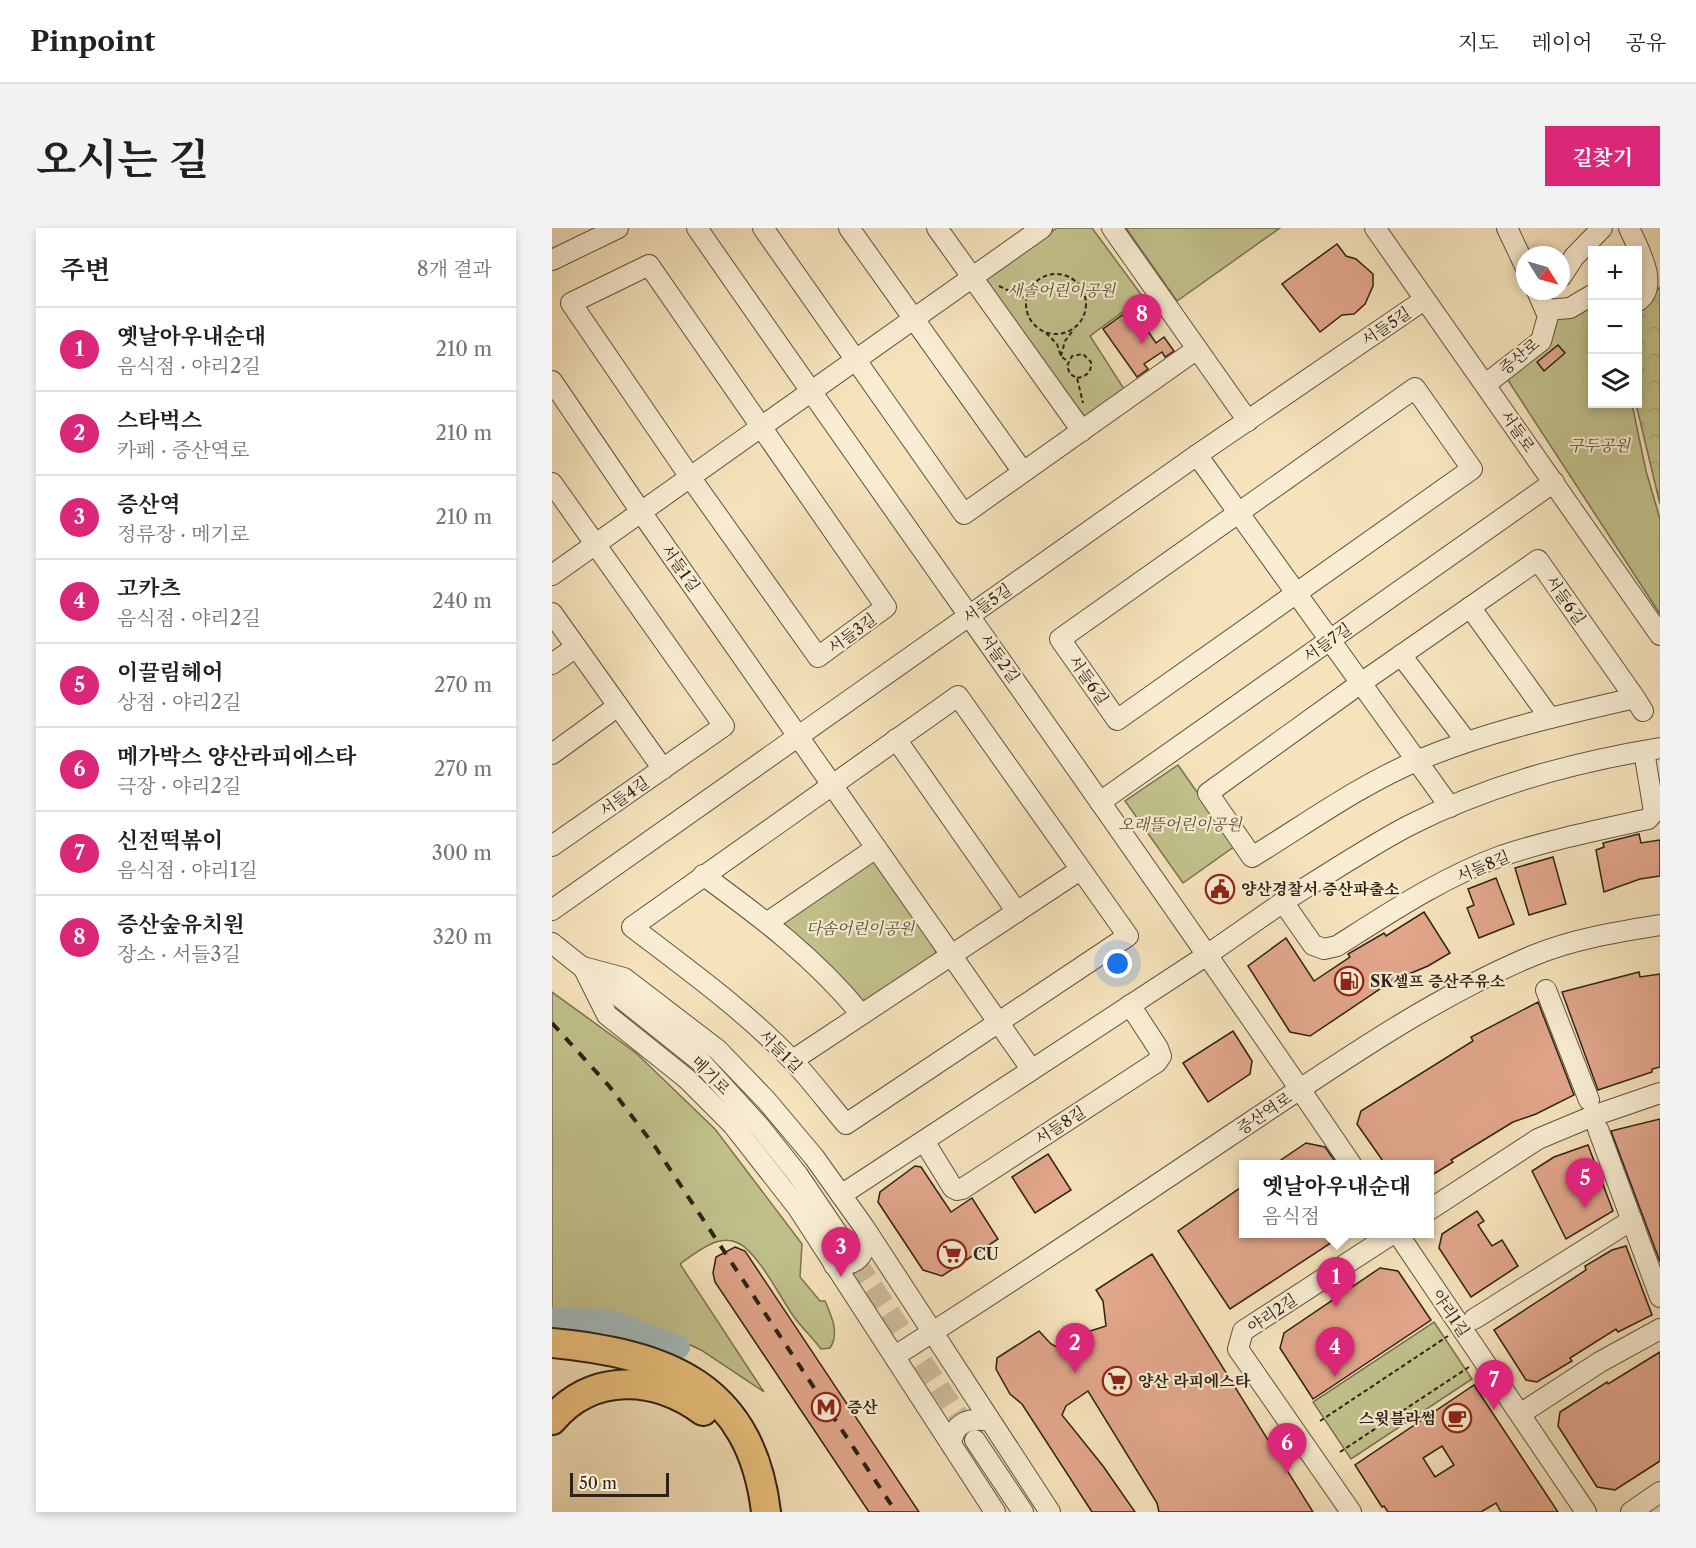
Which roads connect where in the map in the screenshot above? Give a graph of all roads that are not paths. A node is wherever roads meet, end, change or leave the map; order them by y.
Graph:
1 (618, 228) edge
2 (697, 228) edge
3 (763, 228) edge
4 (849, 228) edge
5 (937, 228) edge
6 (1112, 228) edge
7 (1375, 228) edge
8 (1507, 228) edge
9 (1602, 228) edge
10 (1629, 228) edge
11 (1036, 230) edge
12 (1516, 247) edge
13 (552, 260) edge
14 (1570, 263) edge
15 (972, 278) junction
16 (1588, 299) edge
17 (1424, 300) junction
18 (1545, 300) edge
19 (1548, 300) edge
20 (1639, 300) edge
21 (914, 319) junction
22 (1197, 349) junction
23 (855, 361) junction
24 (552, 381) edge
25 (1486, 384) junction
26 (811, 392) junction
27 (1248, 421) junction
28 (760, 428) junction
29 (1082, 430) junction
30 (1197, 455) junction
31 (1023, 472) junction
32 (690, 477) junction
33 (552, 483) edge
34 (1554, 483) junction
35 (641, 512) junction
36 (1238, 513) junction
37 (594, 544) junction
38 (552, 575) edge
39 (1296, 593) junction
40 (1470, 607) junction
41 (552, 613) edge
42 (970, 615) junction
43 (1660, 635) edge
44 (1330, 640) junction
45 (576, 647) junction
46 (1401, 655) junction
47 (552, 664) edge
48 (1361, 683) junction
49 (618, 706) junction
50 (1550, 718) junction
51 (799, 737) junction
52 (896, 739) junction
53 (1466, 741) junction
54 (1652, 750) edge
55 (552, 754) edge
56 (1416, 761) junction
57 (663, 769) junction
58 (831, 784) junction
59 (1100, 802) junction
60 (1450, 807) junction
61 (552, 846) edge
62 (876, 848) junction
63 (1080, 870) junction
64 (703, 875) junction
65 (1283, 902) junction
66 (552, 910) edge
67 (1017, 912) junction
68 (768, 922) junction
69 (1660, 926) edge
70 (552, 943) edge
71 (952, 955) junction
72 (1207, 955) junction
73 (583, 967) junction
74 (1546, 990) dead end
75 (1130, 1005) junction
76 (861, 1014) junction
77 (1000, 1022) junction
78 (793, 1060) junction
79 (1031, 1069) junction
80 (1300, 1089) junction
81 (1660, 1093) edge
82 (1589, 1100) dead end
83 (1598, 1129) dead end
84 (924, 1141) junction
85 (1348, 1160) edge
86 (841, 1194) junction
87 (1434, 1207) edge
88 (1632, 1220) junction
89 (869, 1235) junction
90 (840, 1237) tunnel mouth
91 (1384, 1238) edge
92 (1401, 1238) edge
93 (834, 1265) junction
94 (1660, 1297) edge
95 (1474, 1319) dead end
96 (1660, 1329) edge
97 (932, 1333) junction
98 (552, 1343) edge
99 (895, 1356) junction
100 (1520, 1414) junction
101 (552, 1420) edge
102 (990, 1420) junction
103 (975, 1440) tunnel mouth
104 (951, 1444) junction
105 (1660, 1492) edge
106 (749, 1512) edge
107 (766, 1512) edge
108 (995, 1512) edge
109 (1023, 1512) edge
110 (1050, 1512) edge
111 (1351, 1512) edge
112 (1586, 1512) edge
113 (1630, 1512) edge

1 - 13 street
2 - 26 street, 서들2길
3 - 23 street
4 - 21 street
5 - 15 street
6 - 22 street
7 - 17 street, 서들로
8 - 12 street
9 - 14 street
10 - 20 street
11 - 15 street
15 - 21 street
15 - 29 street
16 - 19 street
17 - 25 street, 서들로
17 - 27 street, 서들5길
18 - 25 street, 증산로
21 - 23 street
21 - 31 street
22 - 27 street
22 - 29 street
23 - 26 street
23 - 31 street
24 - 35 street, 서들1길
25 - 34 street, 서들로
26 - 28 street
26 - 42 street, 서들2길
27 - 30 street, 서들5길
28 - 32 street
28 - 32 street, 서들3길
28 - 32 street, 서들3길
29 - 31 street
30 - 36 street
30 - 42 street, 서들5길
32 - 35 street
33 - 37 street
34 - 43 street, 서들로
34 - 44 street, 서들7길
35 - 37 street
35 - 51 street, 서들1길
36 - 39 street
36 - 39 street, 서들6길
36 - 39 street, 서들6길
37 - 38 street
37 - 57 street
39 - 44 street
40 - 46 street, 서들6길
40 - 50 street
40 - 50 street, 서들6길
41 - 45 street, 서들4길
42 - 51 street, 서들5길
42 - 59 street, 서들2길
44 - 48 street
44 - 59 street, 서들7길
45 - 47 street
45 - 49 street, 서들4길
46 - 48 street, 서들6길
46 - 53 street
48 - 56 street
48 - 56 street, 서들6길
49 - 55 street
49 - 57 street, 서들4길
50 - 53 street, 서들6길
51 - 58 street, 서들1길
51 - 66 street, 서들5길
52 - 58 street, 서들1길
52 - 63 street, 서들1길
52 - 67 street
53 - 56 street, 서들6길
54 - 60 street, 서들8길
54 - 65 street, 서들8길
56 - 60 street
57 - 61 street, 서들4길
58 - 62 street, 서들1길
58 - 64 street, 서들1길
59 - 72 street, 서들2길
60 - 65 street, 서들8길
62 - 68 street
62 - 71 street, 서들1길
63 - 67 street
63 - 77 street, 서들1길
64 - 68 street
64 - 78 street, 서들1길
65 - 72 street, 서들8길
67 - 71 street
68 - 76 street
69 - 80 street, 증산역로
70 - 73 street, 메기로
71 - 76 street
71 - 77 street, 서들1길
72 - 75 street, 서들8길
72 - 80 street, 서들2길
73 - 86 street
73 - 90 street, 메기로
73 - 93 street
74 - 82 street
75 - 79 street, 서들8길
75 - 84 street, 서들8길
76 - 78 street
77 - 78 street, 서들1길
77 - 79 street, 서들1길
79 - 84 street, 서들8길
80 - 85 street
80 - 97 street, 증산역로
81 - 87 street
83 - 88 street
84 - 86 street, 서들8길
86 - 89 street
88 - 94 street
88 - 95 street
89 - 93 street
89 - 97 street
91 - 111 street, 야리2길
92 - 100 street, 야리1길
93 - 99 street
96 - 100 street
97 - 99 street, 증산역로
97 - 102 street
98 - 107 highway
99 - 104 street
100 - 112 street, 야리1길
101 - 106 highway
102 - 104 street
102 - 110 street
103 - 109 street
104 - 108 street
105 - 113 street

